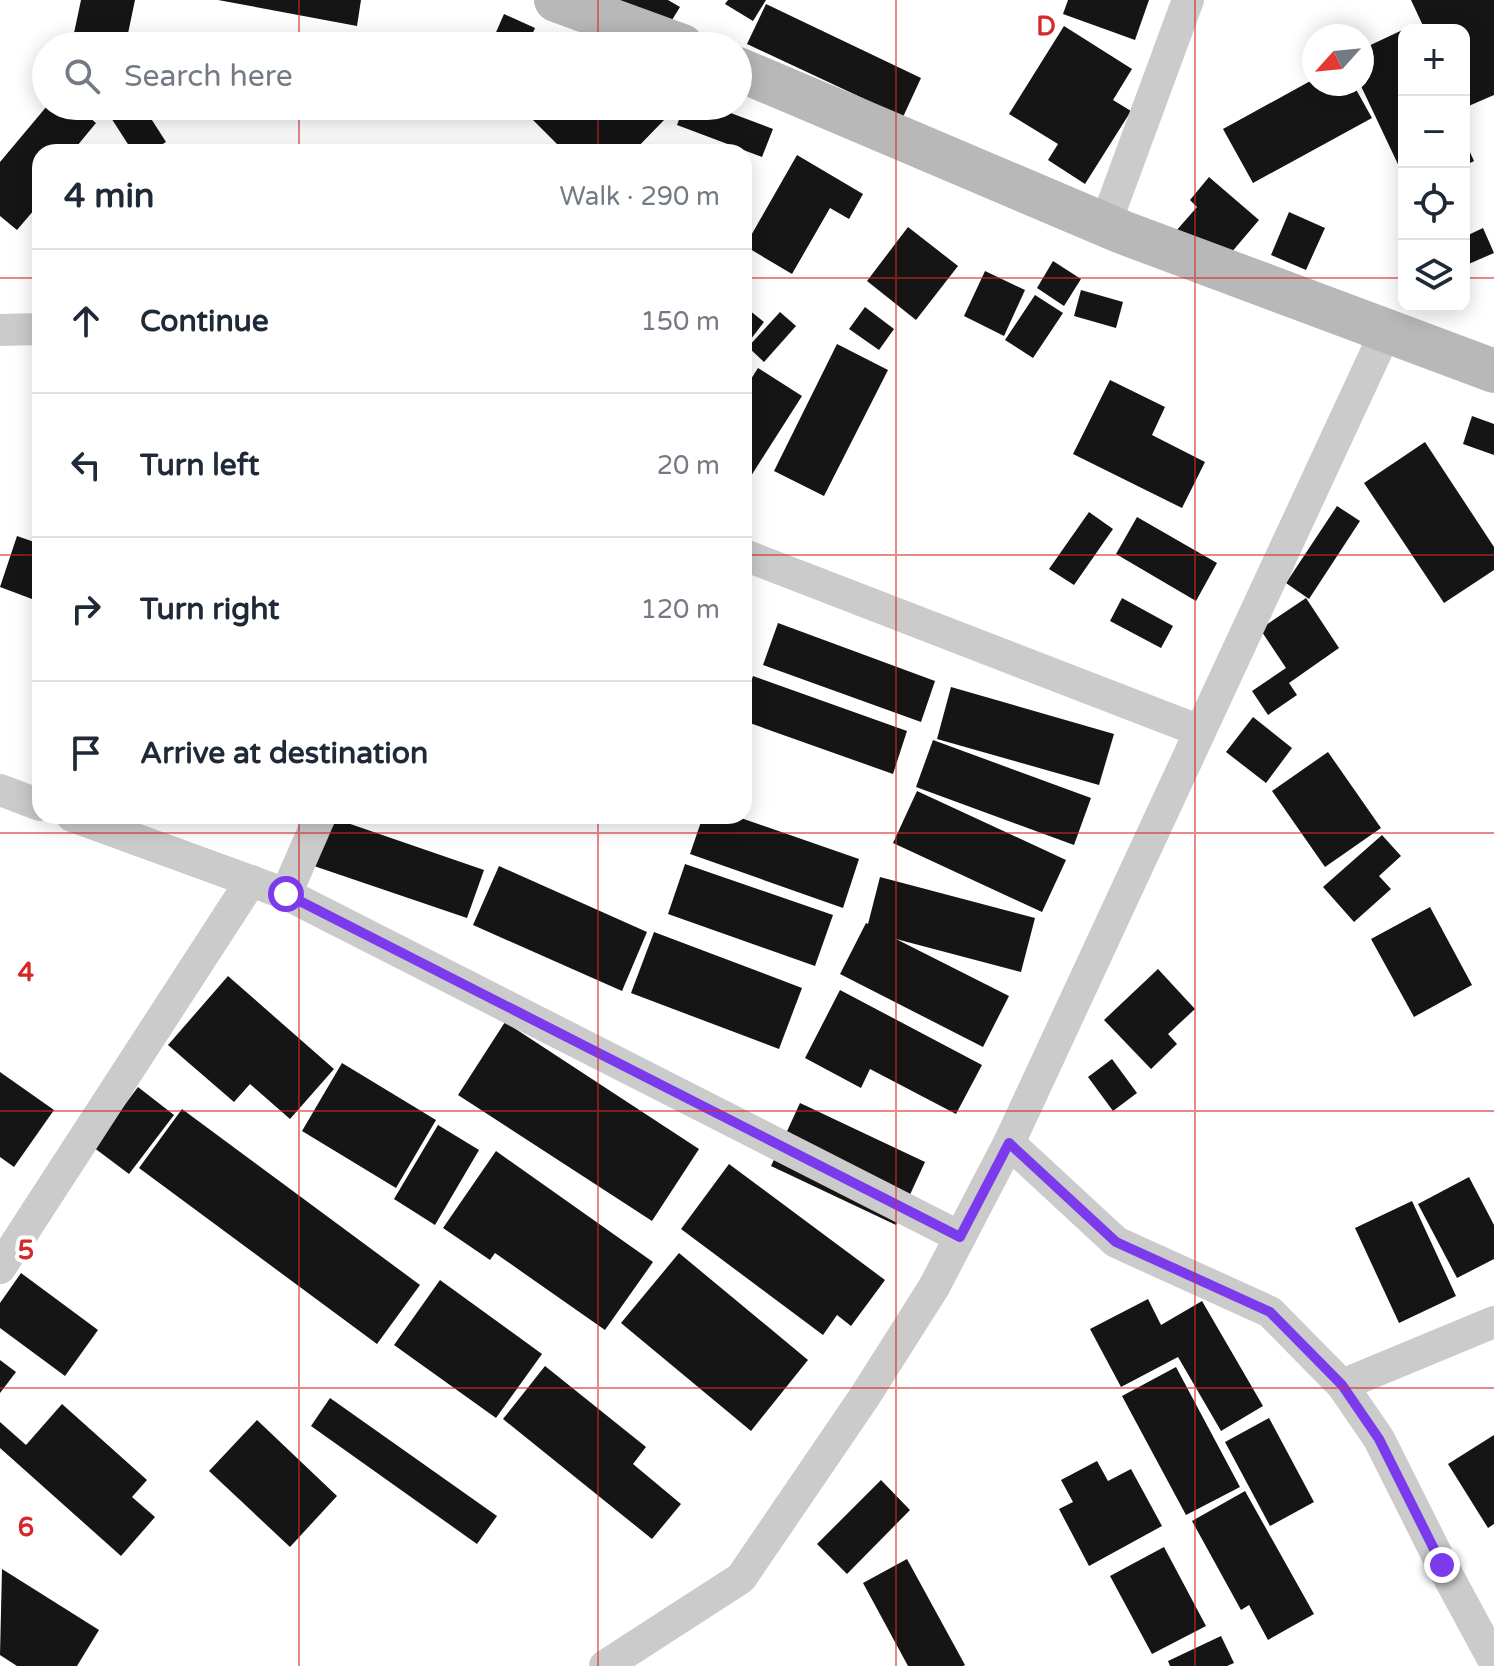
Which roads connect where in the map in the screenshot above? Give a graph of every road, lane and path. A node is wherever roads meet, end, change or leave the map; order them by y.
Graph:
1 (556, 0) edge
2 (1188, 0) edge
3 (644, 32) edge
4 (752, 75) edge
5 (1105, 225) junction
6 (32, 329) edge
7 (0, 330) edge
8 (1386, 331) junction
9 (1494, 371) edge
10 (752, 558) edge
11 (1200, 731) junction
12 (0, 790) edge
13 (32, 802) edge
14 (94, 824) edge
15 (317, 824) edge
16 (251, 881) junction
17 (286, 894) junction
18 (1009, 1143) junction
19 (960, 1237) junction
20 (0, 1268) edge
21 (1494, 1322) edge
22 (1342, 1385) junction
23 (1494, 1661) edge
24 (605, 1666) edge

1 - 3 street
2 - 5 street
4 - 5 street
5 - 8 street
6 - 7 street
8 - 9 street
8 - 11 street
10 - 11 street
11 - 18 street
12 - 13 street
14 - 16 street
15 - 17 street
16 - 17 street
16 - 20 street
17 - 19 street
18 - 19 street
18 - 22 street
19 - 24 street
21 - 22 street
22 - 23 street

